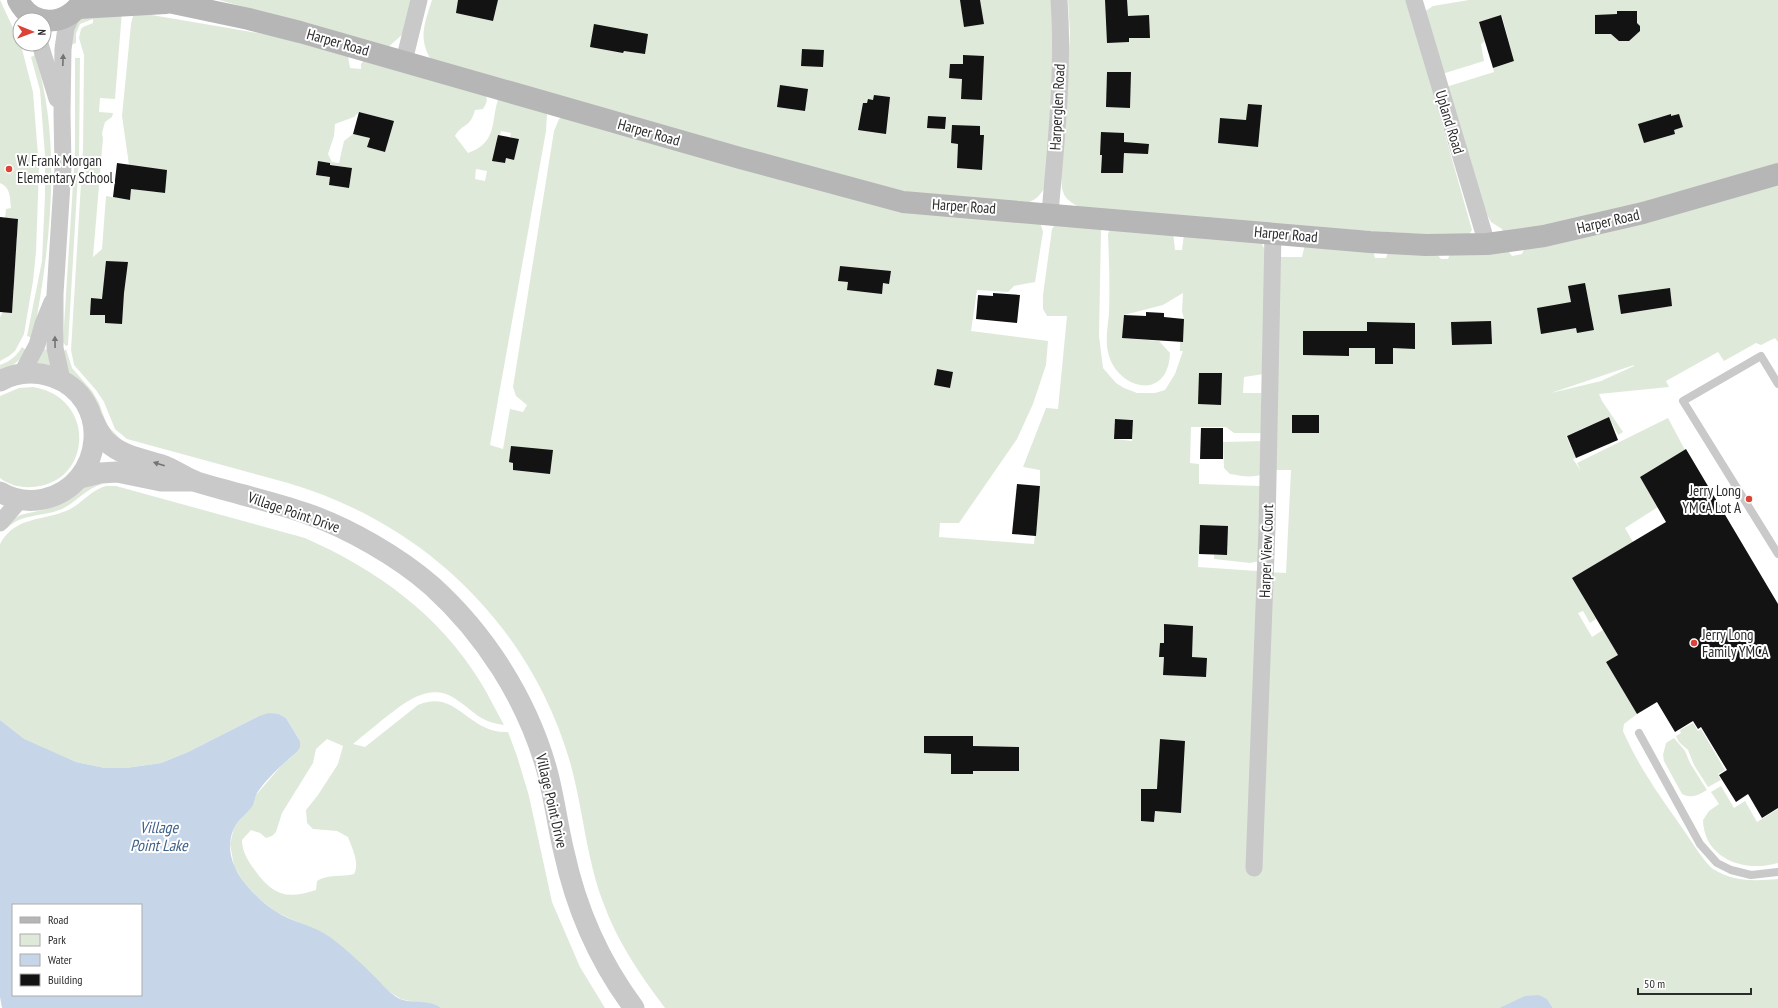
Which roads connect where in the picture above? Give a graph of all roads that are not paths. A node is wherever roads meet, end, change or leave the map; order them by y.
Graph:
1 (419, 0) edge
2 (1059, 0) edge
3 (1414, 0) edge
4 (162, 1) edge
5 (78, 7) edge
6 (25, 11) edge
7 (43, 52) edge
8 (404, 61) junction
9 (62, 113) junction
10 (1778, 174) edge
11 (1050, 213) junction
12 (1273, 233) junction
13 (1487, 244) junction
14 (55, 294) junction
15 (22, 373) junction
16 (62, 380) junction
17 (0, 381) edge
18 (1778, 384) edge
19 (93, 420) junction
20 (80, 478) junction
21 (194, 481) junction
22 (0, 492) edge
23 (20, 500) junction
24 (0, 523) edge
25 (1778, 554) edge
26 (1639, 733) dead end
27 (1254, 868) dead end
28 (1778, 872) edge
29 (634, 1008) edge

1 - 8 street
2 - 11 street, Harperglen Road
3 - 13 street, Upland Road
4 - 5 main road, Harper Road
4 - 8 main road, Harper Road
5 - 6 main road, Harper Road
9 -> 5 street
7 - 9 street
8 - 11 main road, Harper Road
9 - 14 street
10 - 13 main road, Harper Road
11 - 12 main road, Harper Road
12 - 13 main road, Harper Road
12 - 27 street, Harper View Court
14 - 15 street
16 -> 14 street
15 - 16 street
15 - 17 street
16 - 19 street
18 - 25 lane
19 - 20 street
21 -> 19 street, Village Point Drive
20 - 21 street, Village Point Drive
20 - 23 street
21 - 29 street, Village Point Drive
22 - 23 street
23 - 24 street
26 - 28 lane

